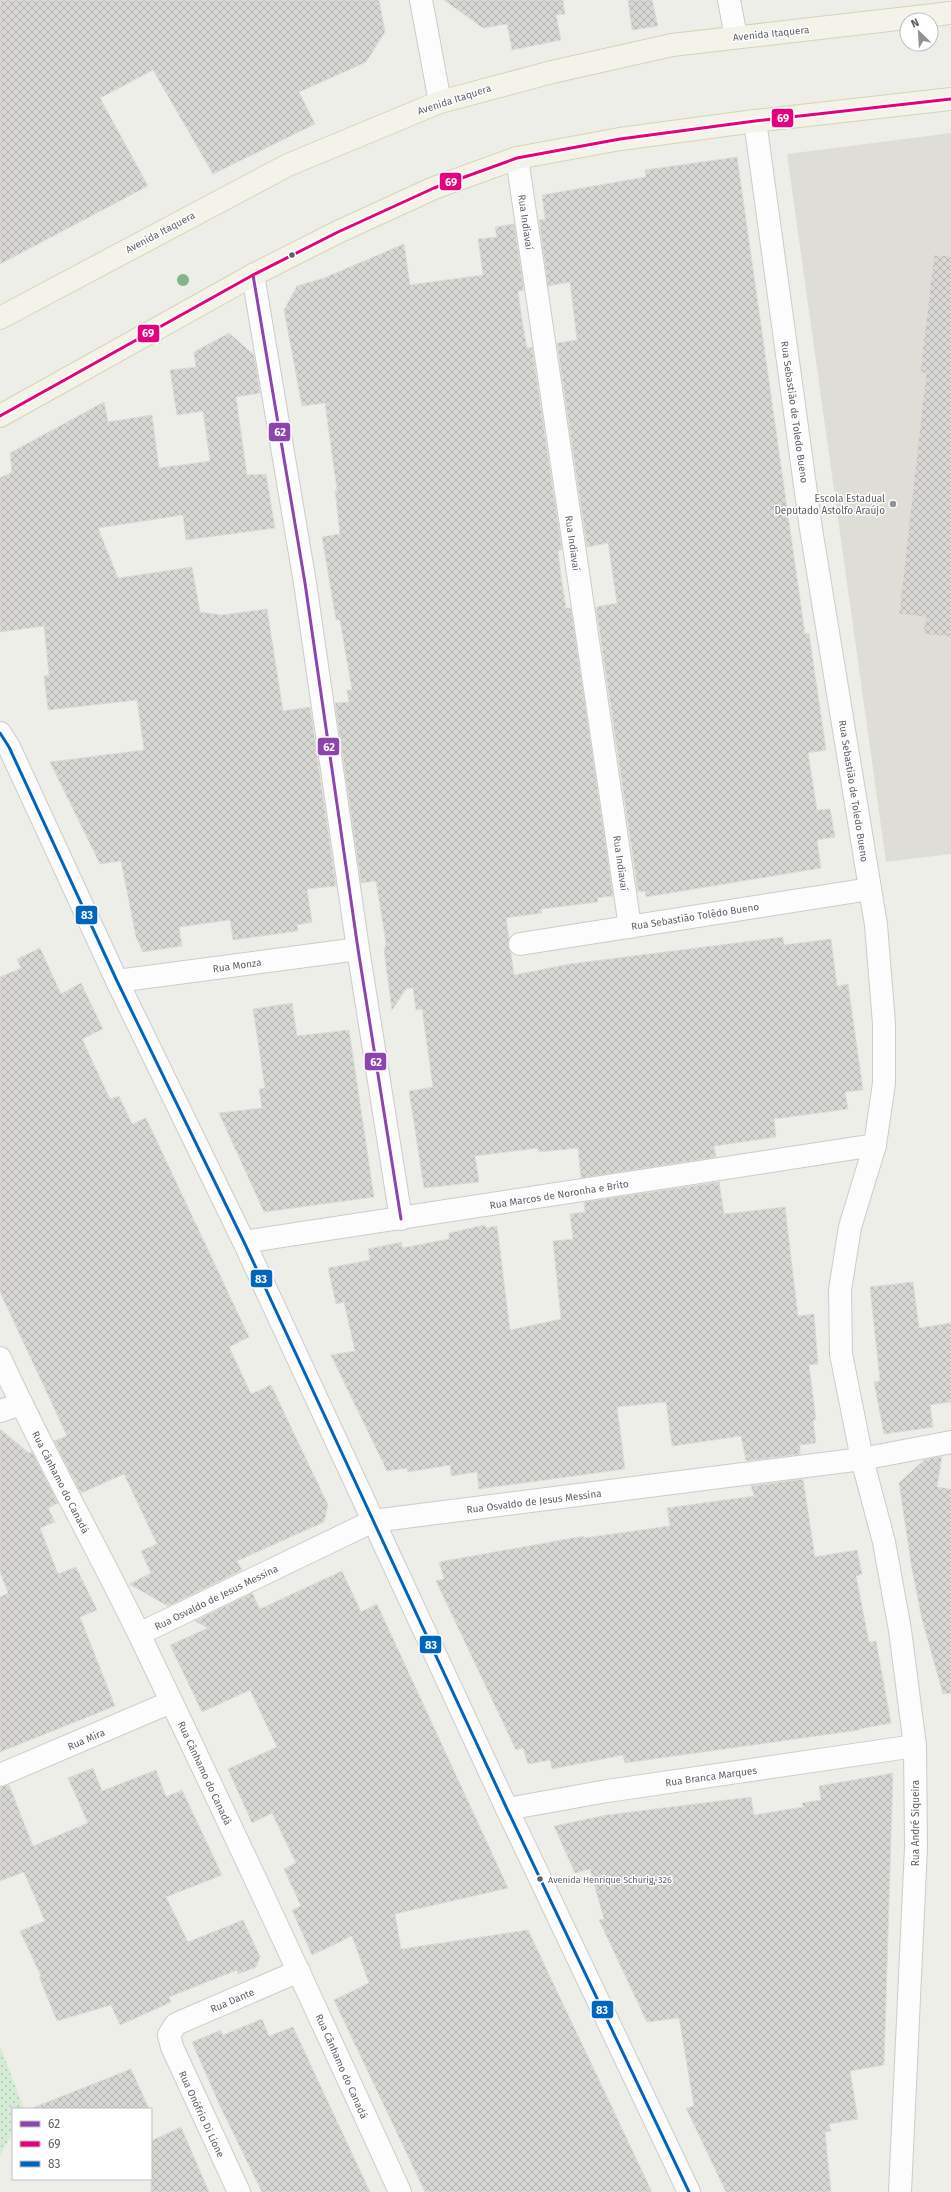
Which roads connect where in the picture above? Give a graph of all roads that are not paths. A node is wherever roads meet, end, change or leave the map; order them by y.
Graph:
1 (421, 0) edge
2 (730, 0) edge
3 (951, 13) edge
4 (736, 37) junction
5 (951, 99) edge
6 (440, 102) junction
7 (755, 121) junction
8 (517, 158) junction
9 (253, 275) junction
10 (0, 318) edge
11 (0, 416) edge
12 (0, 732) edge
13 (870, 889) junction
14 (630, 927) junction
15 (520, 944) dead end
16 (358, 949) junction
17 (117, 981) junction
18 (875, 1145) junction
19 (401, 1219) junction
20 (244, 1242) junction
21 (0, 1358) edge
22 (21, 1404) junction
23 (0, 1411) edge
24 (951, 1442) edge
25 (862, 1459) junction
26 (373, 1521) junction
27 (139, 1634) junction
28 (171, 1702) junction
29 (915, 1746) junction
30 (0, 1775) edge
31 (507, 1809) junction
32 (299, 1971) junction
33 (169, 2034) joint
34 (239, 2192) edge
35 (400, 2192) edge
36 (689, 2192) edge
37 (900, 2192) edge

1 - 6 street
2 - 4 street
3 - 4 main road, Avenida Itaquera
4 - 6 main road, Avenida Itaquera
5 - 7 main road
6 - 10 main road, Avenida Itaquera
7 - 8 main road
7 - 13 street, Rua Sebastião de Toledo Bueno
8 - 9 main road
8 - 14 street, Rua Indiavaí
9 - 11 main road
9 - 16 street
12 - 17 street
13 - 14 street, Rua Sebastião Tolêdo Bueno
13 - 18 street, Rua Sebastião de Toledo Bueno
14 - 15 street, Rua Sebastião Tolêdo Bueno
16 - 17 street, Rua Monza
16 - 19 street
17 - 20 street
18 - 19 street, Rua Marcos de Noronha e Brito
18 - 25 street, Rua Sebastião de Toledo Bueno
19 - 20 street, Rua Marcos de Noronha e Brito
20 - 26 street
21 - 22 street, Rua Cânhamo do Canadá
22 - 23 street
22 - 27 street, Rua Cânhamo do Canadá
24 - 25 street, Rua Osvaldo de Jesus Messina
25 - 26 street, Rua Osvaldo de Jesus Messina
25 - 29 street, Rua André Siqueira
26 - 27 street, Rua Osvaldo de Jesus Messina
26 - 31 street
27 - 28 street, Rua Cânhamo do Canadá
28 - 30 street, Rua Mira
28 - 32 street, Rua Cânhamo do Canadá
29 - 31 street, Rua Branca Marques
29 - 37 street, Rua André Siqueira
31 - 36 street
32 - 33 street, Rua Dante
32 - 35 street, Rua Cânhamo do Canadá
33 - 34 street, Rua Onófrio Di Lione

